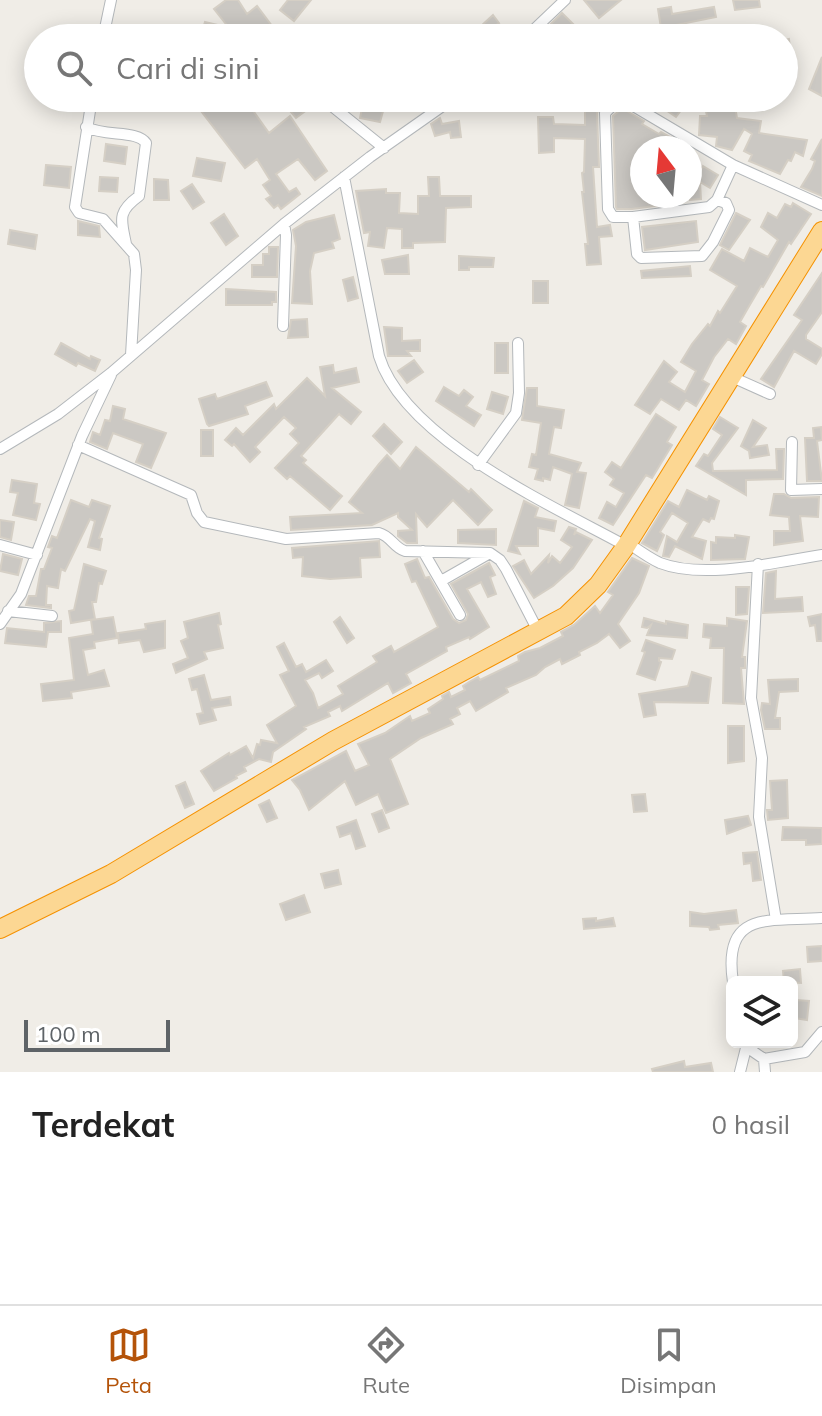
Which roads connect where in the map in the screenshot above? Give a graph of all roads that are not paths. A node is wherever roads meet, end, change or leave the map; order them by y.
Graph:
1 (111, 0) edge
2 (565, 0) edge
3 (106, 24) edge
4 (542, 24) edge
5 (89, 112) edge
6 (339, 112) edge
7 (434, 112) edge
8 (606, 112) edge
9 (644, 112) edge
10 (86, 127) junction
11 (384, 148) junction
12 (733, 165) junction
13 (344, 177) junction
14 (717, 200) junction
15 (822, 205) edge
16 (633, 217) junction
17 (284, 224) junction
18 (822, 231) edge
19 (126, 244) junction
20 (283, 326) dead end
21 (518, 343) dead end
22 (131, 355) junction
23 (111, 373) junction
24 (732, 377) junction
25 (770, 394) dead end
26 (792, 442) dead end
27 (78, 445) junction
28 (0, 449) edge
29 (478, 465) junction
30 (822, 489) edge
31 (627, 544) junction
32 (0, 545) edge
33 (423, 551) junction
34 (490, 553) junction
35 (37, 555) junction
36 (822, 555) edge
37 (758, 564) junction
38 (441, 581) junction
39 (8, 611) junction
40 (460, 615) dead end
41 (52, 616) dead end
42 (0, 624) edge
43 (537, 629) junction
44 (822, 918) edge
45 (776, 920) junction
46 (0, 929) edge
47 (733, 976) edge
48 (822, 1032) edge
49 (746, 1048) edge
50 (751, 1048) edge
51 (764, 1059) junction
52 (740, 1072) edge
53 (765, 1072) edge

1 - 3 street
2 - 4 street
5 - 10 street
6 - 11 street
7 - 11 street
8 - 16 street
9 - 12 street
10 - 19 street
10 - 19 street
11 - 13 street
12 - 14 street
12 - 15 street
13 - 17 street
13 - 29 street
14 - 16 street
14 - 16 street
17 - 20 street
17 - 22 street
18 - 24 highway
19 - 22 street
21 - 29 street
22 - 23 street
23 - 27 street
23 - 28 street
24 - 25 street
24 - 31 highway
26 - 30 street
27 - 33 street
27 - 35 street
29 - 31 street
31 - 37 street
31 - 43 highway
32 - 35 street
33 - 34 street
33 - 38 street
34 - 38 street
34 - 43 street
35 - 39 street
36 - 37 street
37 - 45 street
38 - 40 street
39 - 41 street
39 - 42 street
43 - 46 highway
44 - 45 street
45 - 47 street
48 - 51 street
49 - 52 street
50 - 51 street
51 - 53 street

